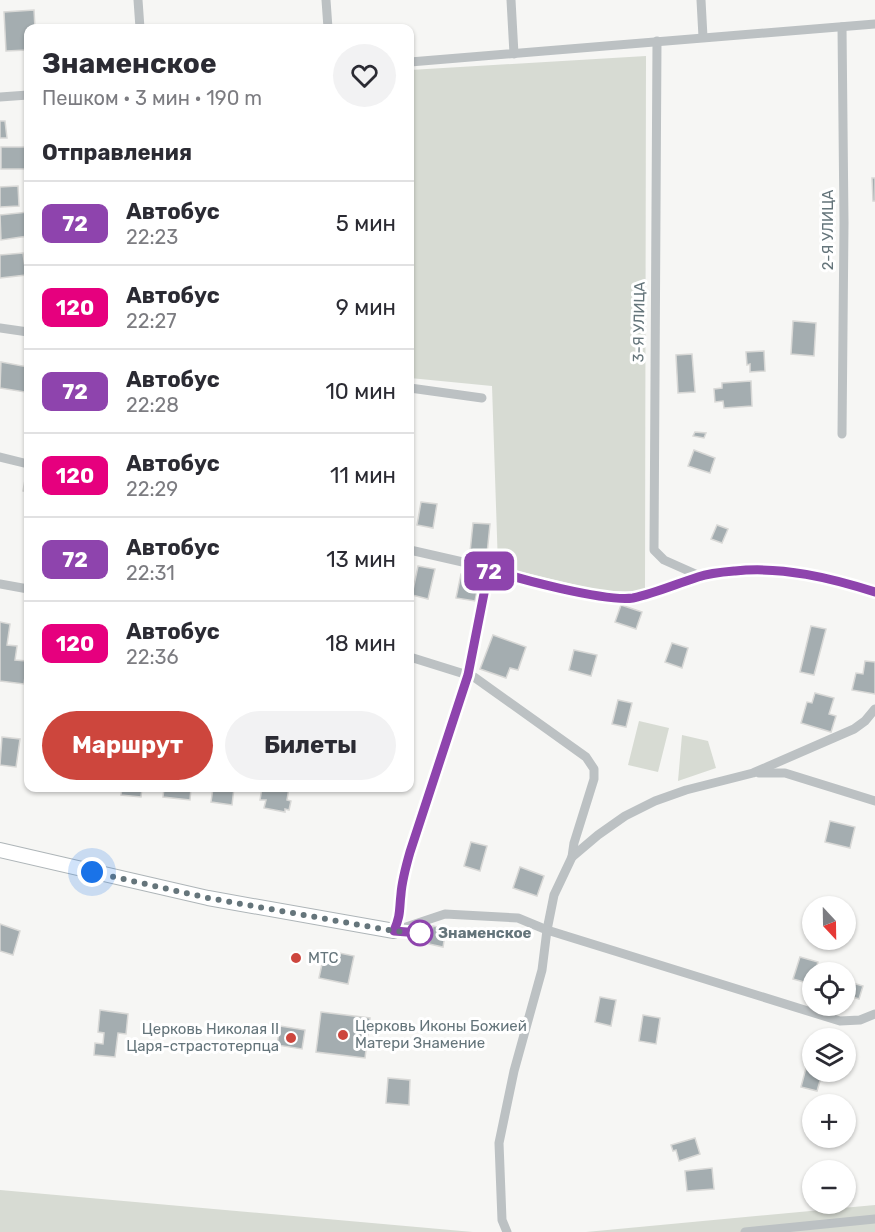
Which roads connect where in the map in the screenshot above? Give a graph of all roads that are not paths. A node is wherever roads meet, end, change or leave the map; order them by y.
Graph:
1 (138, 0) edge
2 (326, 0) edge
3 (512, 0) edge
4 (700, 0) edge
5 (140, 24) edge
6 (328, 24) edge
7 (875, 24) edge
8 (842, 27) junction
9 (703, 37) junction
10 (657, 40) junction
11 (514, 54) junction
12 (414, 62) edge
13 (24, 94) edge
14 (0, 97) edge
15 (0, 327) edge
16 (24, 331) edge
17 (414, 389) edge
18 (482, 398) dead end
19 (842, 434) dead end
20 (0, 457) edge
21 (24, 463) edge
22 (414, 551) edge
23 (489, 568) junction
24 (700, 576) junction
25 (0, 584) edge
26 (24, 588) edge
27 (875, 592) edge
28 (414, 658) edge
29 (468, 675) junction
30 (875, 709) edge
31 (753, 773) junction
32 (875, 801) edge
33 (0, 850) edge
34 (572, 856) junction
35 (547, 930) junction
36 (394, 931) junction
37 (420, 933) dead end
38 (875, 1014) edge
39 (875, 1219) edge
40 (507, 1232) edge
41 (745, 1232) edge

1 - 5 street
2 - 6 street
3 - 11 street
4 - 9 street
7 - 8 street
8 - 9 street
8 - 19 street, 2-Я УЛИЦА
9 - 10 street
10 - 11 street
10 - 24 street, 3-Я УЛИЦА
11 - 12 street
13 - 14 street
15 - 16 street
17 - 18 street
20 - 21 street
22 - 23 street
23 - 24 street
23 - 29 street
24 - 27 street
25 - 26 street
28 - 29 street
29 - 34 street
29 - 36 street
30 - 31 street
31 - 32 street
31 - 34 street
33 - 36 street
34 - 35 street
35 - 36 street
35 - 38 street
35 - 40 street
36 - 37 street
39 - 41 street

